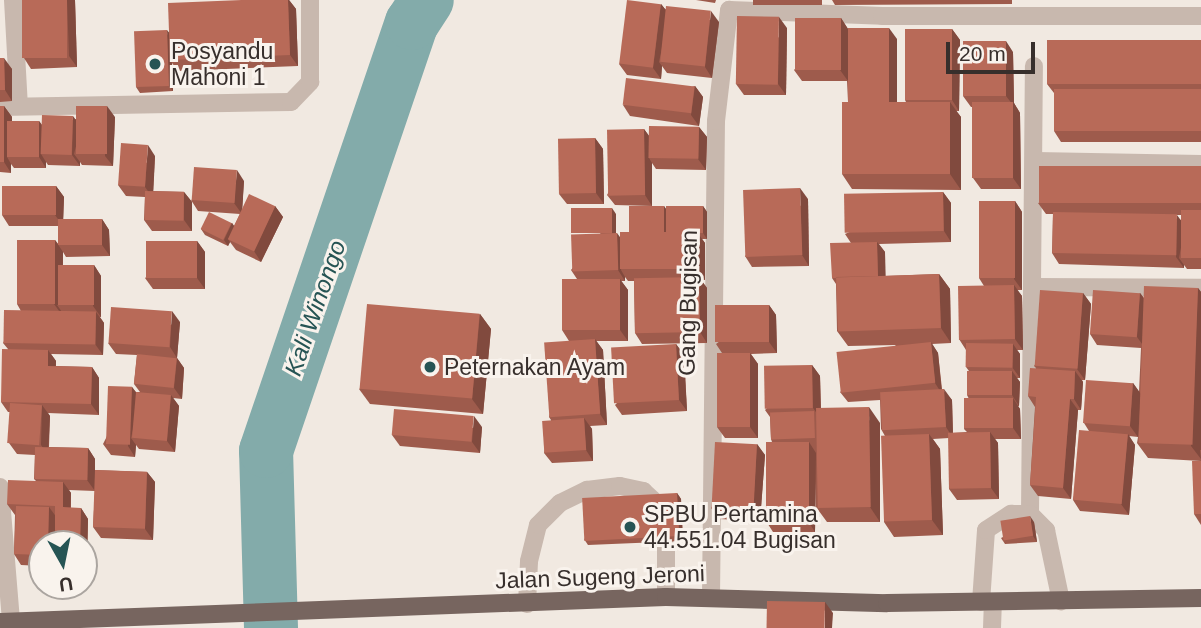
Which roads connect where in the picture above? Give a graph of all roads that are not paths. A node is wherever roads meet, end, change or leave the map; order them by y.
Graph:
1 (13, 0) edge
2 (310, 0) edge
3 (1201, 16) edge
4 (1034, 66) dead end
5 (19, 106) junction
6 (0, 107) edge
7 (1036, 161) junction
8 (1201, 164) edge
9 (1034, 287) junction
10 (1201, 288) edge
11 (0, 487) edge
12 (653, 500) edge
13 (1030, 514) junction
14 (666, 542) edge
15 (666, 597) junction
16 (711, 597) junction
17 (1201, 598) edge
18 (1061, 601) junction
19 (987, 602) junction
20 (527, 604) junction
21 (5, 622) edge
22 (34, 624) edge
23 (992, 628) edge

1 - 5 street
2 - 5 street
3 - 16 street, Gang Bugisan
4 - 7 street
5 - 6 street
7 - 8 street
7 - 9 street
9 - 10 street
9 - 13 street
11 - 21 street
12 - 20 street
13 - 18 street
13 - 19 street
14 - 15 street
15 - 16 main road, Jalan Sugeng Jeroni
15 - 20 main road, Jalan Sugeng Jeroni
16 - 19 main road, Jalan Sugeng Jeroni
17 - 18 main road, Jalan Sugeng Jeroni
18 - 19 main road, Jalan Sugeng Jeroni
19 - 23 street
20 - 22 main road, Jalan Sugeng Jeroni
21 - 22 main road, Jalan Sugeng Jeroni

